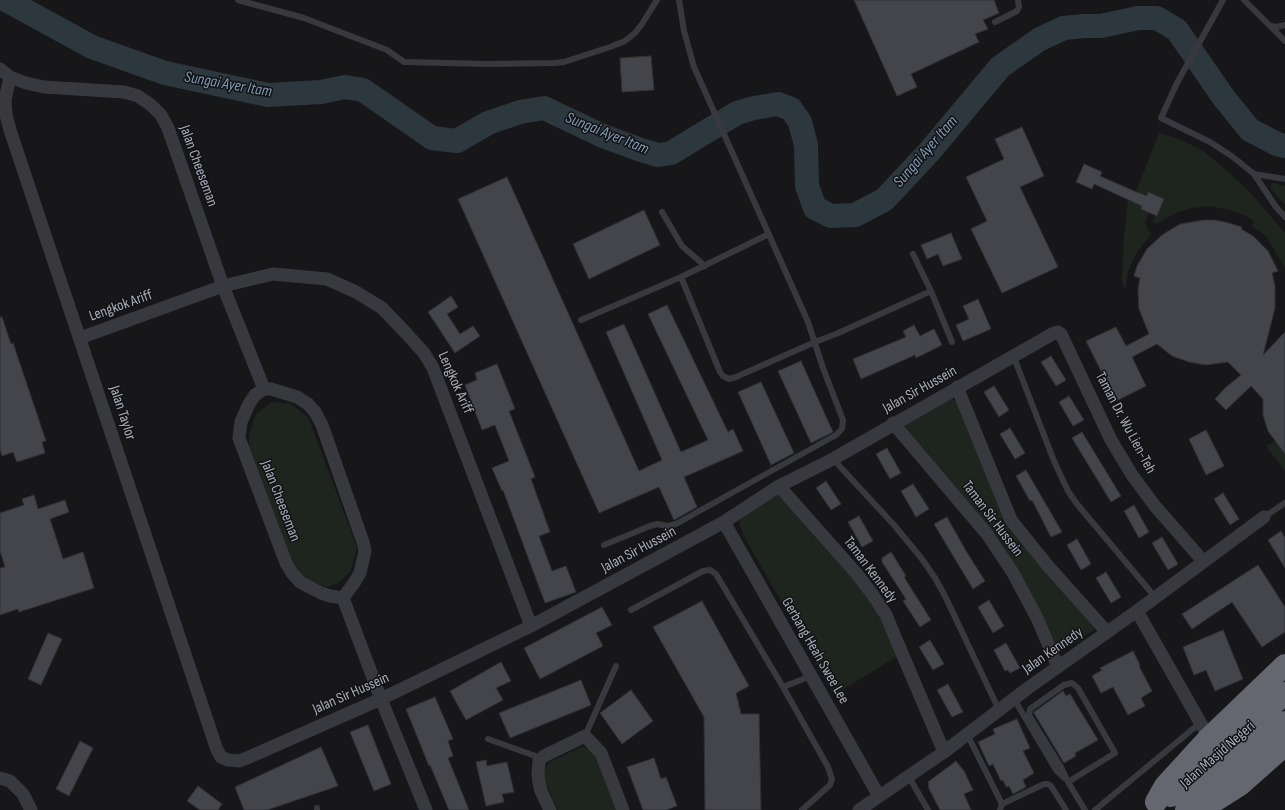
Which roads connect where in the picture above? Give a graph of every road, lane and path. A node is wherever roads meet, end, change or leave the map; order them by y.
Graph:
1 (238, 0) edge
2 (657, 0) edge
3 (679, 0) edge
4 (1018, 0) edge
5 (1244, 0) edge
6 (1224, 1) edge
7 (994, 22) dead end
8 (1285, 25) edge
9 (1269, 26) junction
10 (1285, 41) edge
11 (5, 73) edge
12 (1254, 174) junction
13 (1285, 178) edge
14 (662, 212) dead end
15 (1285, 217) edge
16 (768, 234) junction
17 (913, 254) dead end
18 (705, 266) junction
19 (681, 277) junction
20 (223, 286) junction
21 (931, 291) junction
22 (581, 320) dead end
23 (1058, 332) joint
24 (80, 338) junction
25 (815, 342) junction
26 (952, 342) dead end
27 (1013, 355) junction
28 (957, 387) junction
29 (264, 389) junction
30 (893, 423) junction
31 (833, 458) junction
32 (779, 486) junction
33 (1285, 503) edge
34 (1264, 517) joint
35 (724, 522) junction
36 (604, 545) dead end
37 (1203, 561) junction
38 (1155, 597) junction
39 (343, 598) junction
40 (631, 610) dead end
41 (1137, 610) junction
42 (531, 626) junction
43 (1107, 632) junction
44 (1285, 665) edge
45 (616, 666) dead end
46 (1058, 667) junction
47 (811, 676) junction
48 (783, 687) junction
49 (1285, 693) edge
50 (380, 699) junction
51 (1014, 699) junction
52 (999, 710) junction
53 (1285, 722) edge
54 (1205, 730) junction
55 (967, 734) junction
56 (586, 736) junction
57 (488, 739) dead end
58 (1285, 745) edge
59 (944, 752) junction
60 (221, 757) joint
61 (541, 758) junction
62 (909, 777) junction
63 (0, 778) edge
64 (1068, 782) junction
65 (879, 796) junction
66 (1151, 806) edge
67 (1001, 807) edge
68 (31, 810) edge
69 (426, 810) edge
70 (550, 810) edge
71 (623, 810) edge
72 (802, 810) edge
73 (859, 810) edge
74 (928, 810) edge
75 (1066, 810) edge
76 (1085, 810) edge
77 (1095, 810) edge
78 (1186, 810) edge
79 (1201, 810) edge

1 - 2 lane
3 - 16 lane
4 - 7 lane
5 - 9 lane
6 - 12 lane
8 - 9 lane
9 - 10 lane
11 - 20 street, Jalan Cheeseman
11 - 24 street, Jalan Taylor
12 - 13 lane
12 - 15 lane
14 - 18 lane
16 - 18 lane
16 - 25 lane
17 - 21 lane
18 - 19 lane
19 - 22 lane
19 - 25 lane
20 - 24 street, Lengkok Ariff
20 - 29 street, Jalan Cheeseman
20 - 42 street, Lengkok Ariff
21 - 25 lane
21 - 26 lane
23 - 27 street, Jalan Sir Hussein
23 - 37 street, Taman Dr. Wu Lien-Teh
24 - 60 street, Jalan Taylor
25 - 36 lane
27 - 28 street, Jalan Sir Hussein
27 - 38 lane
28 - 30 street, Jalan Sir Hussein
28 - 43 street, Taman Sir Hussein
29 - 39 street
29 - 39 street, Jalan Cheeseman
30 - 31 street, Jalan Sir Hussein
30 - 46 street, Taman Sir Hussein
31 - 32 street, Jalan Sir Hussein
31 - 52 lane
32 - 35 street, Jalan Sir Hussein
32 - 59 street, Taman Kennedy
33 - 34 lane
34 - 37 street, Jalan Kennedy
35 - 42 street, Jalan Sir Hussein
35 - 47 street, Gerbang Heah Swee Lee
37 - 38 street, Jalan Kennedy
38 - 41 street, Jalan Kennedy
39 - 50 street
40 - 48 lane
41 - 43 street, Jalan Kennedy
41 - 54 street
42 - 50 street, Jalan Sir Hussein
43 - 46 street, Jalan Kennedy
44 - 54 highway
45 - 56 lane
46 - 51 street, Jalan Kennedy
47 - 48 lane
47 - 65 street, Gerbang Heah Swee Lee
48 - 72 lane
49 - 66 highway, Jalan Masjid Negeri
50 - 60 street, Jalan Sir Hussein
50 - 69 street
51 - 52 street, Jalan Kennedy
51 - 64 lane
52 - 55 street, Jalan Kennedy
53 - 78 highway, Jalan Masjid Negeri
54 - 66 highway
54 - 77 lane
55 - 59 street, Jalan Kennedy
55 - 67 lane
56 - 61 street
56 - 71 street
57 - 61 lane
58 - 79 highway
59 - 62 street, Jalan Kennedy
61 - 70 street
62 - 65 street, Jalan Kennedy
62 - 74 lane
63 - 68 street
64 - 64 lane
64 - 76 lane
65 - 73 street, Jalan Kennedy
67 - 75 lane

